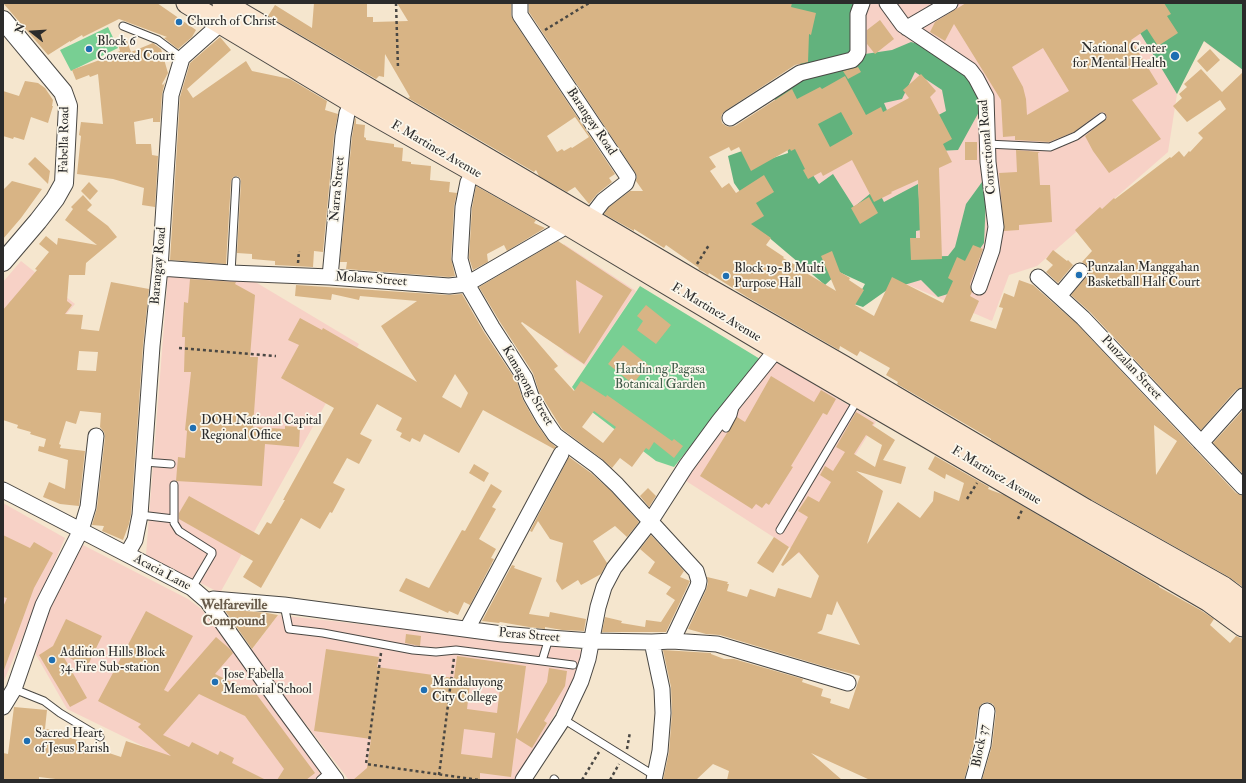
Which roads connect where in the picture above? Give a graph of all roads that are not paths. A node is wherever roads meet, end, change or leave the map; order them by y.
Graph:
1 (187, 3) edge
2 (520, 3) edge
3 (862, 3) edge
4 (887, 3) edge
5 (950, 3) edge
6 (230, 10) edge
7 (3, 20) edge
8 (123, 26) dead end
9 (907, 28) junction
10 (182, 58) junction
11 (352, 102) junction
12 (1102, 117) dead end
13 (730, 118) dead end
14 (988, 144) junction
15 (474, 172) junction
16 (236, 180) dead end
17 (578, 224) junction
18 (3, 262) edge
19 (160, 268) junction
20 (1080, 271) dead end
21 (231, 273) junction
22 (330, 277) junction
23 (1038, 277) dead end
24 (467, 284) junction
25 (980, 287) dead end
26 (1058, 296) junction
27 (775, 342) junction
28 (1243, 396) edge
29 (860, 397) junction
30 (96, 436) dead end
31 (1201, 443) junction
32 (561, 454) dead end
33 (144, 462) junction
34 (171, 464) dead end
35 (174, 486) dead end
36 (1243, 487) edge
37 (3, 490) edge
38 (140, 515) junction
39 (174, 519) junction
40 (650, 522) junction
41 (81, 530) junction
42 (780, 530) dead end
43 (127, 554) junction
44 (192, 588) junction
45 (207, 601) junction
46 (1243, 602) edge
47 (284, 605) junction
48 (1243, 626) edge
49 (467, 629) junction
50 (549, 638) junction
51 (592, 641) junction
52 (672, 641) junction
53 (652, 642) junction
54 (542, 661) junction
55 (572, 665) dead end
56 (848, 683) dead end
57 (14, 689) junction
58 (3, 707) edge
59 (987, 711) dead end
60 (562, 719) junction
61 (100, 737) dead end
62 (328, 777) edge
63 (655, 778) edge
64 (523, 780) edge
65 (973, 780) edge

1 - 6 main road, F. Martinez Avenue
2 - 17 street, Barangay Road
3 - 13 street
4 - 9 street, Correctional Road
5 - 9 street
6 - 10 street
6 - 11 main road, F. Martinez Avenue
6 - 17 main road, F. Martinez Avenue
7 - 18 street, Fabella Road
8 - 10 lane
9 - 14 street, Correctional Road
10 - 19 street, Barangay Road
11 - 15 main road, F. Martinez Avenue
11 - 22 street, Narra Street
12 - 14 lane
14 - 25 street, Correctional Road
15 - 17 main road, F. Martinez Avenue
15 - 24 street, Kamagong Street
16 - 21 lane
17 - 24 street, Molave Street
17 - 27 main road, F. Martinez Avenue
19 - 21 street, Molave Street
19 - 33 street, Barangay Road
20 - 26 street
21 - 22 street, Molave Street
22 - 24 street, Molave Street
23 - 26 street, Punzalan Street
24 - 40 street, Kamagong Street
26 - 31 street, Punzalan Street
27 - 29 main road, F. Martinez Avenue
27 - 40 street
27 - 46 main road, F. Martinez Avenue
28 - 31 street
29 - 42 lane
29 - 48 main road, F. Martinez Avenue
30 - 41 street
31 - 36 street, Punzalan Street
32 - 49 street
33 - 34 lane
33 - 38 street, Barangay Road
35 - 39 lane
37 - 41 street, Acacia Lane
38 - 39 lane
38 - 43 street, Barangay Road
39 - 44 lane
40 - 51 street
40 - 52 street, Kamagong Street
41 - 43 street, Acacia Lane
41 - 57 street
43 - 44 street, Acacia Lane
44 - 45 street, Acacia Lane
45 - 47 street, Peras Street
45 - 62 street, Acacia Lane
47 - 49 street, Peras Street
47 - 54 lane
49 - 50 street, Peras Street
50 - 51 street, Peras Street
50 - 54 lane
51 - 53 street, Peras Street
51 - 60 street
52 - 53 street, Peras Street
52 - 56 street, Peras Street
53 - 63 street
54 - 55 lane
57 - 58 street
57 - 61 lane
59 - 65 street, Block 37
60 - 63 lane
60 - 64 street

